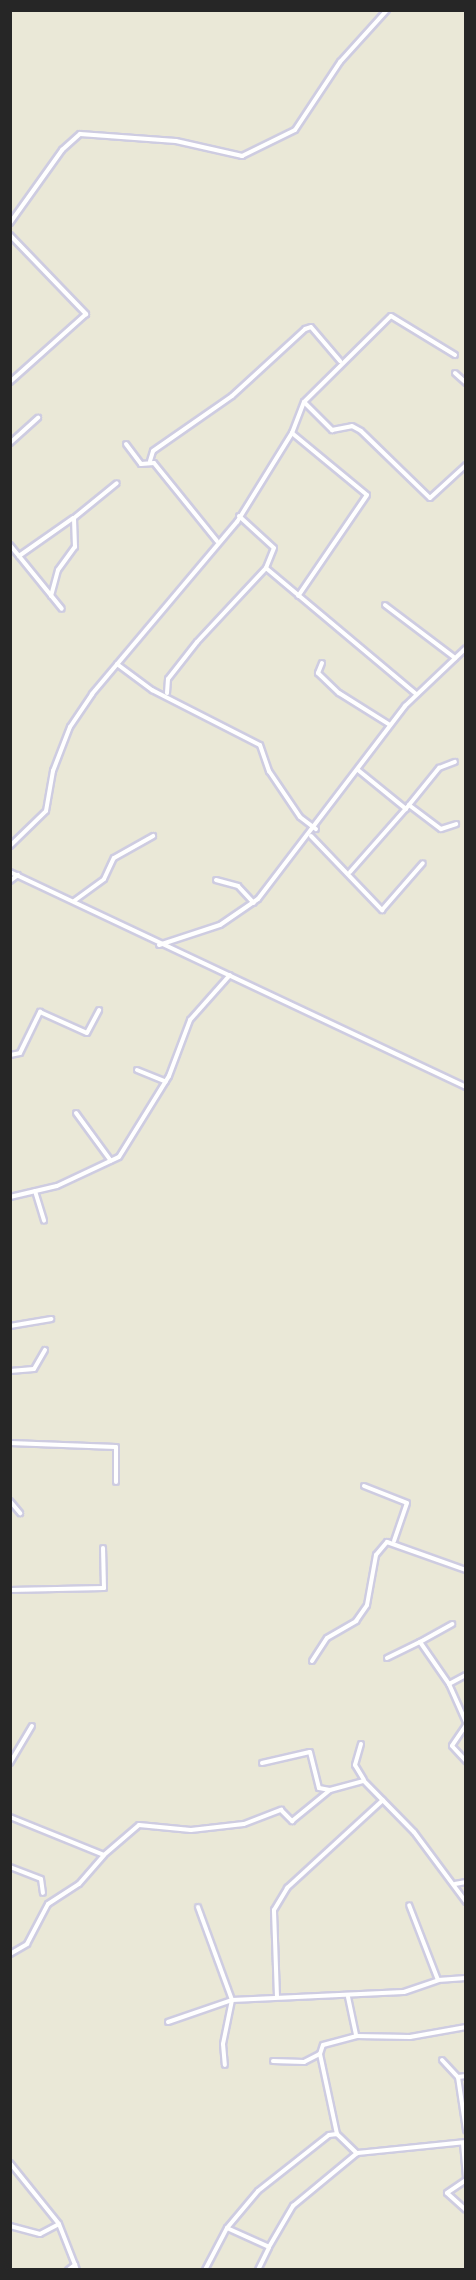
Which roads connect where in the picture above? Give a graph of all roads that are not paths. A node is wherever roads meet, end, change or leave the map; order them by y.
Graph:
1 (387, 10) edge
2 (10, 223) edge
3 (10, 235) edge
4 (455, 355) dead end
5 (340, 361) junction
6 (455, 373) dead end
7 (10, 381) edge
8 (465, 383) edge
9 (304, 402) junction
10 (38, 418) dead end
11 (292, 433) junction
12 (10, 443) edge
13 (126, 444) dead end
14 (150, 460) junction
15 (465, 465) edge
16 (117, 483) dead end
17 (239, 516) junction
18 (74, 518) junction
19 (217, 541) junction
20 (10, 545) edge
21 (19, 556) junction
22 (266, 568) junction
23 (51, 596) junction
24 (298, 596) junction
25 (385, 605) dead end
26 (62, 609) dead end
27 (464, 651) edge
28 (455, 658) junction
29 (322, 663) dead end
30 (117, 664) junction
31 (167, 693) junction
32 (416, 694) junction
33 (390, 725) junction
34 (455, 762) dead end
35 (358, 770) junction
36 (408, 807) junction
37 (456, 824) dead end
38 (316, 829) junction
39 (153, 836) dead end
40 (311, 836) junction
41 (10, 846) edge
42 (423, 863) dead end
43 (10, 872) edge
44 (350, 872) junction
45 (18, 875) junction
46 (216, 880) dead end
47 (10, 881) edge
48 (74, 901) junction
49 (254, 903) junction
50 (158, 945) junction
51 (230, 975) junction
52 (99, 1010) dead end
53 (10, 1055) edge
54 (137, 1070) dead end
55 (166, 1082) junction
56 (465, 1088) edge
57 (76, 1113) dead end
58 (111, 1161) junction
59 (35, 1191) junction
60 (10, 1197) edge
61 (44, 1221) dead end
62 (51, 1319) dead end
63 (10, 1326) edge
64 (45, 1350) dead end
65 (10, 1371) edge
66 (11, 1443) edge
67 (10, 1448) edge
68 (116, 1482) dead end
69 (364, 1486) dead end
70 (10, 1502) edge
71 (20, 1513) dead end
72 (394, 1541) junction
73 (103, 1548) dead end
74 (465, 1570) edge
75 (10, 1590) edge
76 (452, 1624) dead end
77 (420, 1642) junction
78 (387, 1658) dead end
79 (312, 1661) dead end
80 (465, 1675) edge
81 (449, 1684) junction
82 (465, 1724) edge
83 (32, 1726) dead end
84 (361, 1744) dead end
85 (465, 1761) edge
86 (10, 1763) edge
87 (262, 1763) dead end
88 (364, 1781) junction
89 (330, 1790) junction
90 (383, 1800) junction
91 (10, 1816) edge
92 (104, 1856) junction
93 (10, 1867) edge
94 (465, 1882) edge
95 (455, 1884) junction
96 (43, 1893) dead end
97 (465, 1902) edge
98 (409, 1905) dead end
99 (198, 1907) dead end
100 (10, 1954) edge
101 (465, 1978) edge
102 (438, 1980) junction
103 (348, 1996) junction
104 (277, 1997) junction
105 (232, 2000) junction
106 (168, 2022) dead end
107 (465, 2027) edge
108 (356, 2036) junction
109 (321, 2054) junction
110 (442, 2060) dead end
111 (273, 2061) dead end
112 (225, 2065) dead end
113 (465, 2076) edge
114 (458, 2078) junction
115 (465, 2130) edge
116 (337, 2134) junction
117 (464, 2143) edge
118 (357, 2153) junction
119 (10, 2163) edge
120 (465, 2179) edge
121 (465, 2210) edge
122 (59, 2224) junction
123 (10, 2226) edge
124 (227, 2228) junction
125 (269, 2247) junction
126 (76, 2267) edge
127 (68, 2270) edge
128 (205, 2270) edge
129 (258, 2270) edge

1 - 2 street
3 - 7 street
4 - 5 street
5 - 9 street
5 - 14 street
6 - 8 street
9 - 11 street
9 - 15 street
10 - 12 street
11 - 17 street
11 - 24 street
13 - 14 street
14 - 19 street
16 - 18 street
17 - 19 street
17 - 22 street
18 - 21 street
18 - 23 street
19 - 30 street
20 - 21 street
21 - 23 street
22 - 24 street
22 - 31 street
23 - 26 street
24 - 32 street
25 - 28 street
27 - 28 street
28 - 32 street
29 - 33 street
30 - 31 street
30 - 41 street
31 - 38 street
32 - 33 street
33 - 35 street
34 - 36 street
35 - 36 street
35 - 38 street
36 - 37 street
36 - 44 street
38 - 40 street
39 - 48 street
40 - 44 street
40 - 49 street
42 - 44 street
43 - 45 street
45 - 47 street
45 - 48 street
46 - 49 street
48 - 50 street
49 - 50 street
50 - 51 street
51 - 55 street
51 - 56 street
52 - 53 street
54 - 55 street
55 - 58 street
57 - 58 street
58 - 59 street
59 - 60 street
59 - 61 street
62 - 63 street
64 - 65 street
66 - 67 street
66 - 68 street
69 - 72 street
70 - 71 street
72 - 74 street
72 - 79 street
73 - 75 street
76 - 77 street
77 - 78 street
77 - 81 street
80 - 81 street
81 - 82 street
82 - 85 street
83 - 86 street
84 - 88 street
87 - 89 street
88 - 89 street
88 - 90 street
89 - 92 street
90 - 95 street
90 - 104 street
91 - 92 street
92 - 100 street
93 - 96 street
94 - 95 street
95 - 97 street
98 - 102 street
99 - 105 street
101 - 102 street
102 - 103 street
103 - 104 street
103 - 108 street
104 - 105 street
105 - 106 street
105 - 112 street
107 - 108 street
108 - 109 street
109 - 111 street
109 - 116 street
110 - 114 street
113 - 114 street
114 - 115 street
116 - 118 street
116 - 124 street
117 - 118 street
117 - 120 street
118 - 125 street
119 - 122 street
120 - 121 street
122 - 123 street
122 - 126 street
124 - 125 street
124 - 128 street
125 - 129 street
126 - 127 street

